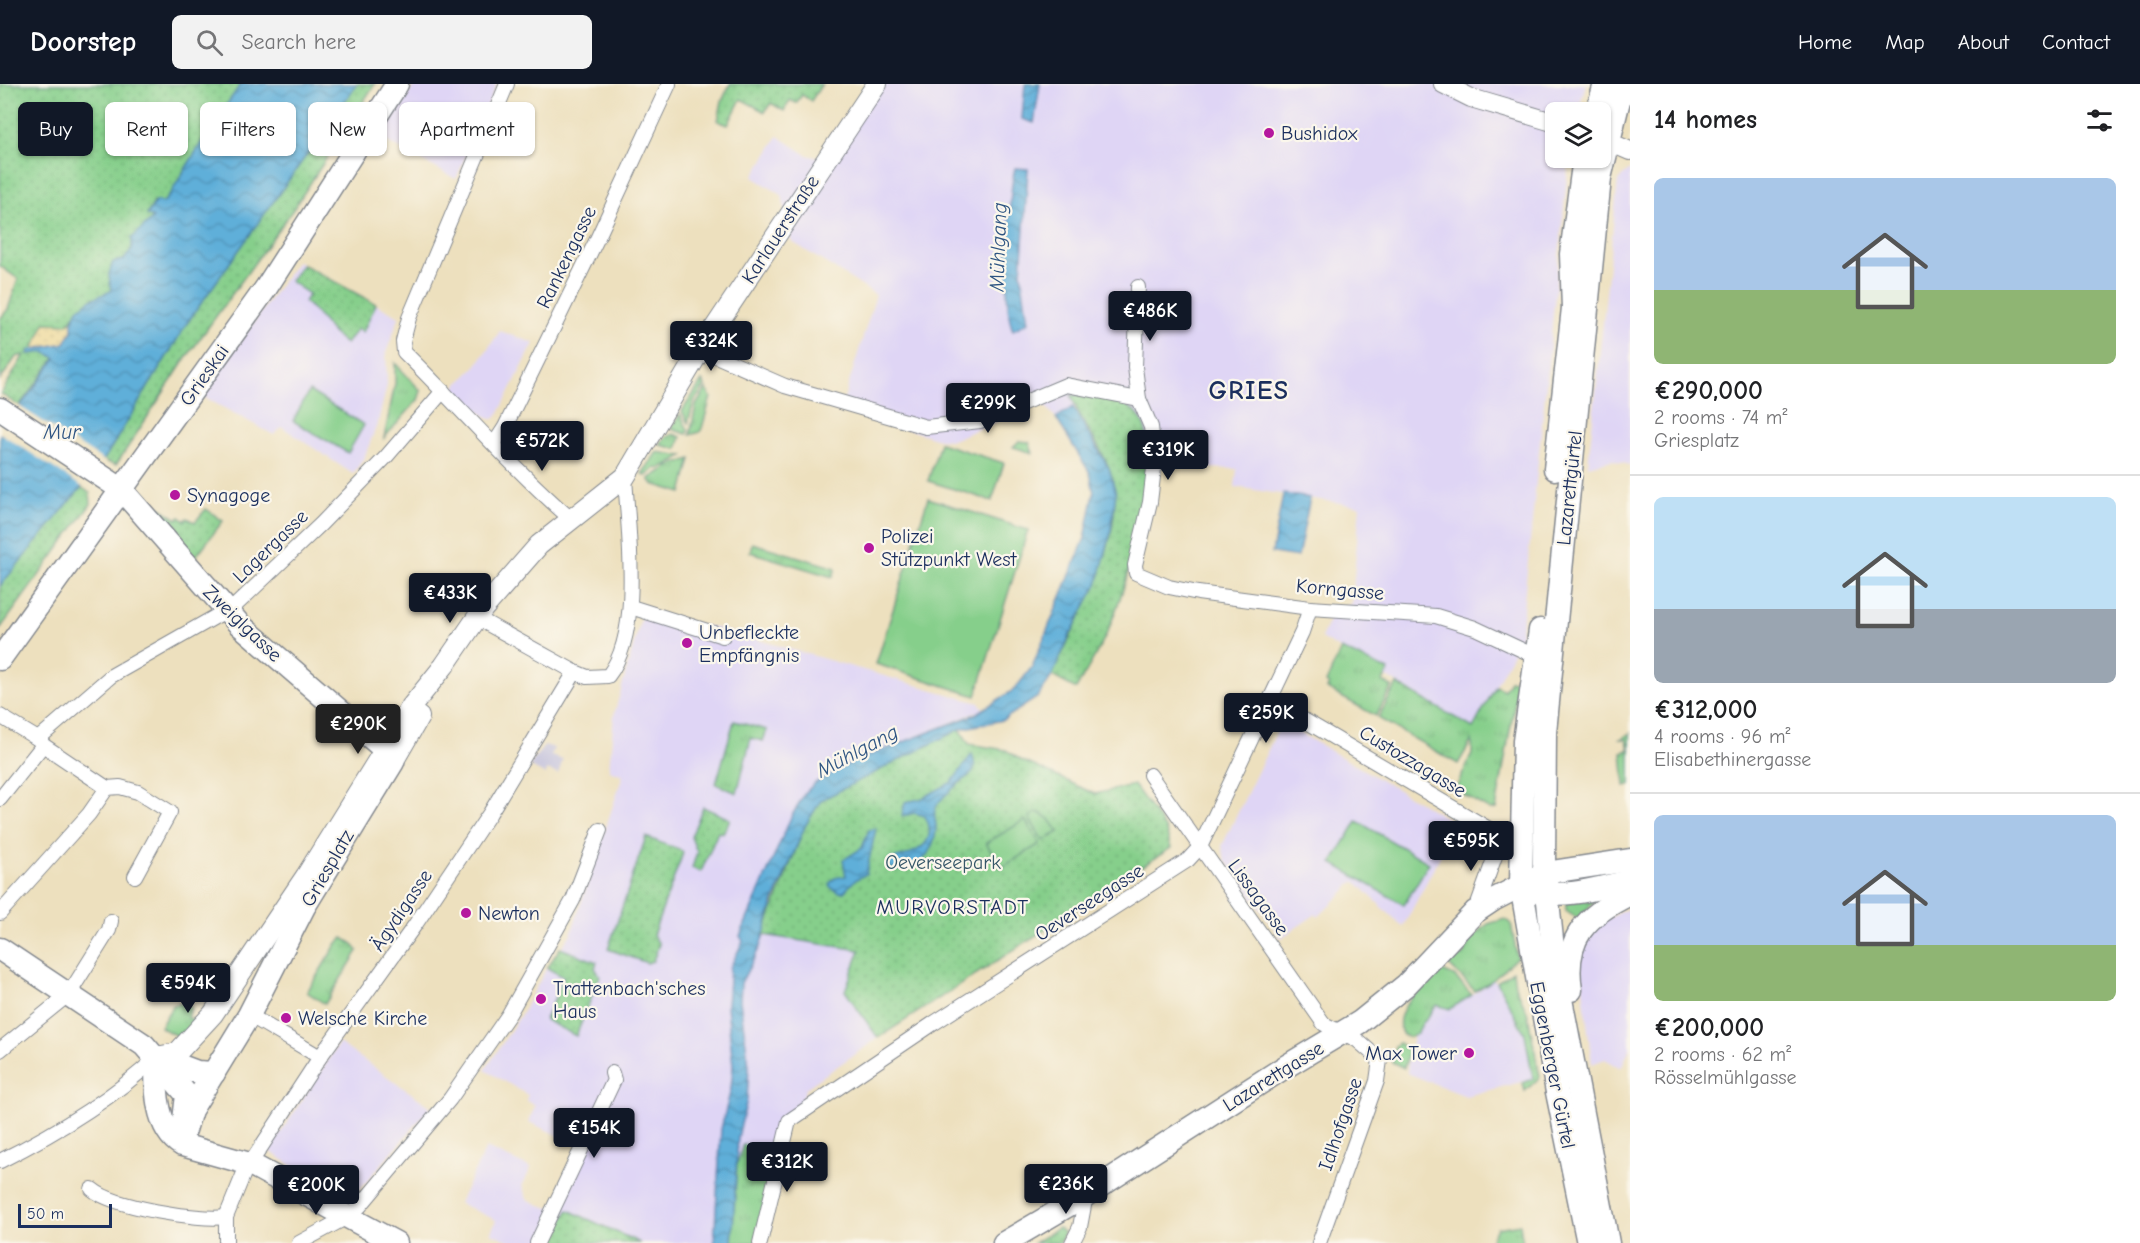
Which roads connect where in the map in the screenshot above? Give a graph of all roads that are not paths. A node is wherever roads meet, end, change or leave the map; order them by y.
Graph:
1 (397, 84) edge
2 (507, 84) edge
3 (669, 84) edge
4 (877, 84) edge
5 (1443, 84) edge
6 (1605, 84) edge
7 (1623, 84) edge
8 (1600, 102) edge
9 (1611, 119) edge
10 (1545, 120) edge
11 (1611, 143) edge
12 (1630, 151) edge
13 (1583, 168) edge
14 (1601, 168) edge
15 (1138, 287) dead end
16 (700, 349) junction
17 (443, 390) junction
18 (1139, 399) junction
19 (0, 409) edge
20 (494, 444) junction
21 (625, 477) junction
22 (121, 489) junction
23 (571, 519) junction
24 (631, 608) junction
25 (1310, 608) junction
26 (227, 612) junction
27 (477, 618) junction
28 (723, 636) dead end
29 (1537, 657) junction
30 (0, 658) edge
31 (444, 666) junction
32 (575, 672) junction
33 (1270, 700) junction
34 (0, 716) edge
35 (41, 742) junction
36 (382, 749) junction
37 (1150, 775) dead end
38 (107, 788) junction
39 (0, 799) edge
40 (1544, 821) junction
41 (600, 830) dead end
42 (1200, 848) junction
43 (1630, 860) edge
44 (1578, 870) junction
45 (135, 876) dead end
46 (1630, 881) edge
47 (1546, 884) junction
48 (1521, 885) junction
49 (1630, 894) edge
50 (1475, 912) junction
51 (0, 913) edge
52 (111, 921) dead end
53 (0, 948) edge
54 (69, 994) junction
55 (249, 1015) junction
56 (1343, 1033) junction
57 (0, 1050) edge
58 (157, 1057) junction
59 (320, 1057) junction
60 (214, 1073) junction
61 (612, 1073) dead end
62 (192, 1142) junction
63 (1591, 1158) junction
64 (0, 1161) edge
65 (250, 1164) junction
66 (92, 1189) dead end
67 (1086, 1196) junction
68 (349, 1216) junction
69 (226, 1217) junction
70 (225, 1243) edge
71 (299, 1243) edge
72 (396, 1243) edge
73 (537, 1243) edge
74 (760, 1243) edge
75 (1004, 1243) edge
76 (1072, 1243) edge
77 (1319, 1243) edge
78 (1588, 1243) edge
79 (1608, 1243) edge

1 - 22 main road, Grieskai
2 - 17 street
3 - 20 street, Rankengasse
4 - 16 main road, Karlauerstraße
5 - 10 street
6 - 8 main road
7 - 9 main road, Lazarettgürtel
11 - 12 street
13 - 29 main road, Lazarettgürtel
14 - 40 main road, Lazarettgürtel
15 - 18 street
16 - 18 street
16 - 21 main road, Karlauerstraße
17 - 20 street
17 - 26 street, Lagergasse
18 - 25 street, Korngasse
19 - 22 main road, Zweiglgasse
20 - 23 street
21 - 23 main road, Karlauerstraße
21 - 24 street
22 - 26 main road, Zweiglgasse
22 - 30 main road, Grieskai
23 - 27 main road, Karlauerstraße
24 - 28 street
24 - 32 street
25 - 29 street, Korngasse
25 - 33 street, Oeverseegasse
26 - 35 street, Lagergasse
26 - 36 main road, Zweiglgasse
27 - 31 main road, Griesplatz
27 - 32 street
29 - 48 main road, Lazarettgürtel
31 - 36 main road, Griesplatz
31 - 36 main road, Griesplatz
32 - 59 street, Ägydigasse
33 - 42 street, Oeverseegasse
33 - 50 street, Custozzagasse
34 - 35 street
35 - 38 street
35 - 39 street, Lagergasse
36 - 55 main road, Griesplatz
36 - 58 main road, Griesplatz
37 - 42 street, Lissagasse
38 - 45 street
38 - 51 street
40 - 44 main road
40 - 47 main road, Lazarettgürtel
41 - 68 street
42 - 56 street, Lissagasse
42 - 74 street, Oeverseegasse
43 - 44 main road
44 - 47 main road
46 - 47 main road
47 - 48 main road
47 - 63 main road, Eggenberger Gürtel
48 - 50 main road, Lazarettgasse
48 - 78 main road, Eggenberger Gürtel
49 - 63 main road
50 - 56 main road, Lazarettgasse
52 - 54 street
53 - 54 main road
54 - 57 street
54 - 58 main road
55 - 59 street
55 - 60 main road, Griesplatz
56 - 67 main road, Lazarettgasse
56 - 77 street, Idlhofgasse
58 - 60 main road
58 - 62 main road
58 - 64 street, Griesplatz
59 - 65 street, Ägydigasse
60 - 62 main road, Griesplatz
61 - 73 street
62 - 65 main road
63 - 79 main road, Eggenberger Gürtel
65 - 68 main road
65 - 69 street, Ägydigasse
66 - 69 street
67 - 75 main road, Lazarettgasse
67 - 76 street
68 - 71 street
68 - 72 main road
69 - 70 street, Ägydigasse

